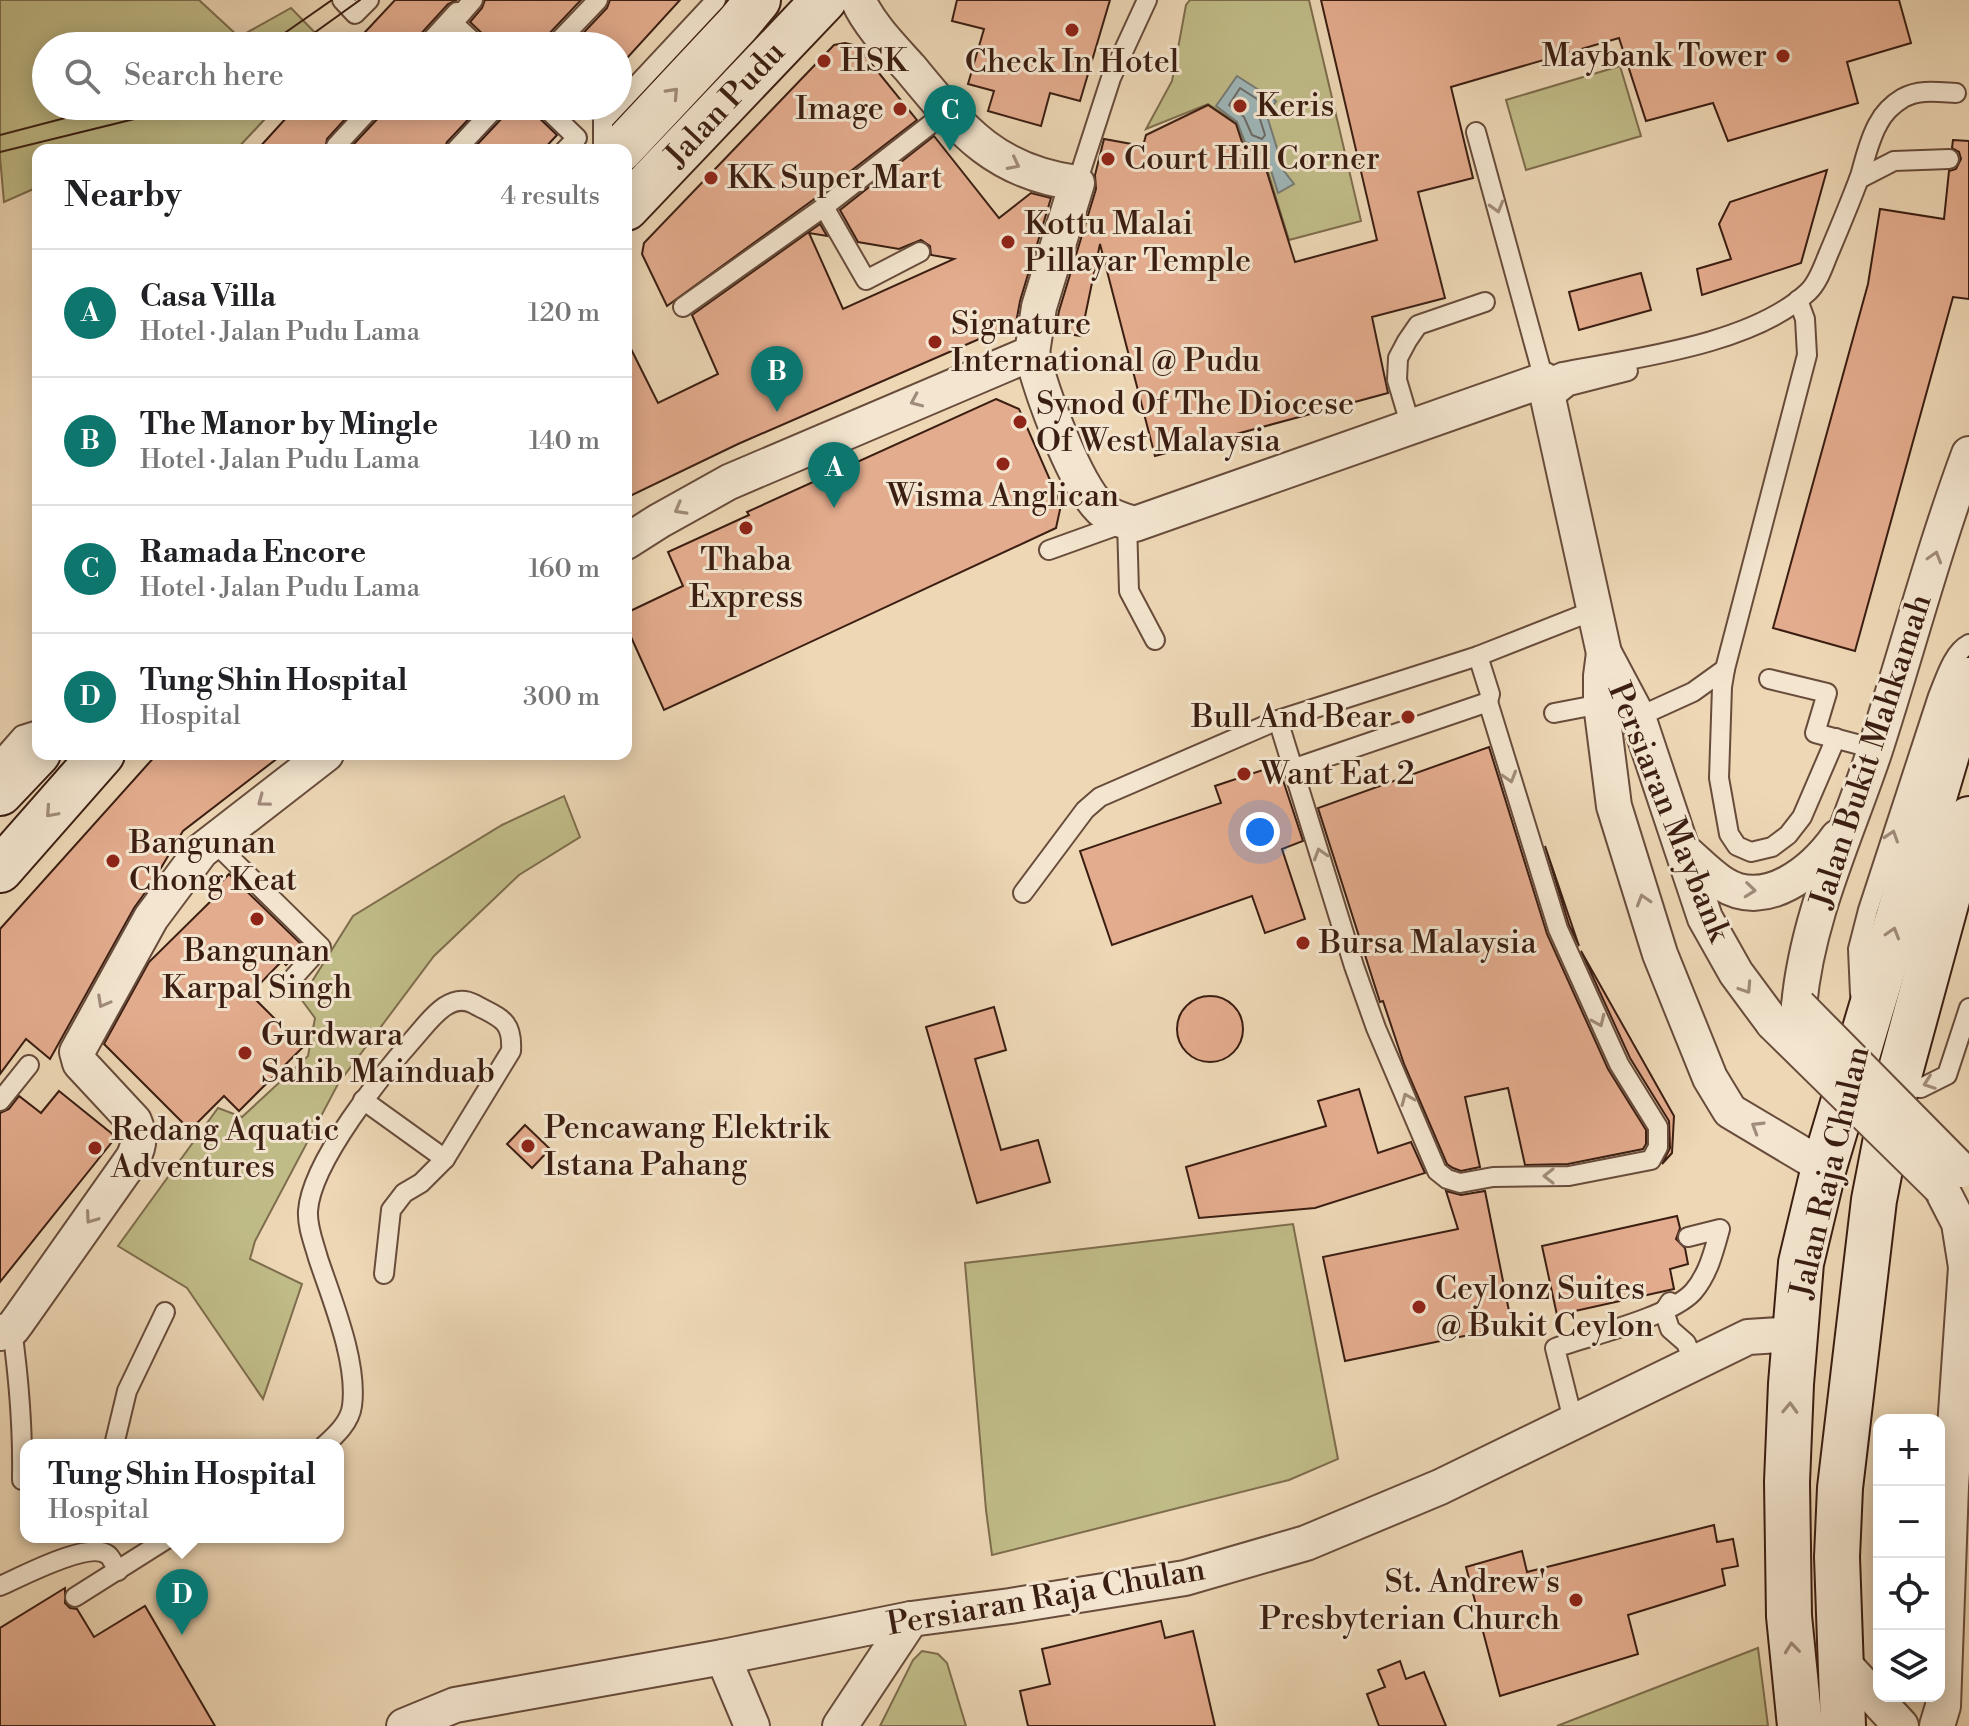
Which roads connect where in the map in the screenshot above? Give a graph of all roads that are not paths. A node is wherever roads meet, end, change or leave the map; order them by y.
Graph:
1 (369, 0) edge
2 (470, 0) edge
3 (598, 0) edge
4 (716, 0) edge
5 (758, 0) edge
6 (824, 0) edge
7 (858, 0) edge
8 (1147, 0) edge
9 (348, 7) edge
10 (439, 32) edge
11 (463, 32) edge
12 (567, 32) edge
13 (632, 90) edge
14 (1956, 93) dead end
15 (945, 113) junction
16 (360, 120) edge
17 (484, 120) edge
18 (558, 120) edge
19 (604, 120) edge
20 (1476, 132) dead end
21 (338, 144) edge
22 (462, 144) edge
23 (571, 144) edge
24 (603, 144) edge
25 (626, 144) edge
26 (1949, 159) dead end
27 (1859, 179) junction
28 (1077, 183) junction
29 (632, 202) edge
30 (824, 207) junction
31 (920, 252) dead end
32 (1798, 300) junction
33 (1485, 302) dead end
34 (683, 307) dead end
35 (1032, 353) junction
36 (1547, 390) junction
37 (1411, 427) junction
38 (1969, 454) edge
39 (1127, 522) junction
40 (632, 538) edge
41 (1049, 550) dead end
42 (1595, 610) junction
43 (1155, 640) dead end
44 (1969, 644) edge
45 (1604, 653) junction
46 (1478, 656) junction
47 (1725, 669) junction
48 (1769, 679) dead end
49 (1969, 680) edge
50 (1488, 702) junction
51 (1601, 704) junction
52 (1554, 713) dead end
53 (1638, 717) junction
54 (1278, 720) junction
55 (1836, 738) junction
56 (32, 740) edge
57 (32, 741) edge
58 (1875, 749) junction
59 (0, 760) edge
60 (97, 760) edge
61 (318, 760) edge
62 (1292, 769) junction
63 (0, 793) edge
64 (1851, 819) junction
65 (1969, 819) edge
66 (212, 840) junction
67 (1685, 852) junction
68 (0, 870) edge
69 (1023, 893) dead end
70 (294, 977) dead end
71 (1969, 1008) edge
72 (1786, 1014) junction
73 (1861, 1037) junction
74 (1960, 1064) edge
75 (29, 1065) dead end
76 (1896, 1087) junction
77 (363, 1100) junction
78 (0, 1101) edge
79 (445, 1159) junction
80 (1824, 1167) junction
81 (1957, 1177) edge
82 (1874, 1200) junction
83 (1688, 1237) dead end
84 (1968, 1263) edge
85 (384, 1274) dead end
86 (1680, 1286) dead end
87 (1664, 1311) junction
88 (165, 1312) dead end
89 (6, 1331) edge
90 (1794, 1334) junction
91 (1695, 1365) junction
92 (1574, 1424) junction
93 (23, 1439) edge
94 (115, 1439) edge
95 (332, 1439) edge
96 (1840, 1488) junction
97 (161, 1543) edge
98 (118, 1571) junction
99 (0, 1586) edge
100 (75, 1597) dead end
101 (911, 1619) junction
102 (723, 1657) junction
103 (1841, 1661) junction
104 (404, 1726) edge
105 (752, 1726) edge
106 (840, 1726) edge
107 (1800, 1726) edge
108 (1843, 1726) edge
109 (1901, 1726) edge
110 (1937, 1726) edge

1 - 9 lane
2 - 10 lane
2 - 11 lane
3 - 12 lane
4 - 13 lane
25 -> 5 main road, Jalan Pudu
6 - 29 main road, Jalan Pudu
7 - 15 street
8 - 28 lane
14 - 27 lane
15 -> 28 street
15 - 30 lane
16 - 21 lane
17 - 22 lane
18 - 23 lane
19 - 24 lane
20 -> 36 lane
26 - 27 lane
27 - 32 lane
28 - 35 street
30 - 31 lane
30 - 34 lane
32 - 36 lane
32 - 47 lane
33 - 37 lane
35 - 39 street
35 -> 40 street
36 - 37 street
36 - 42 street, Persiaran Maybank
37 - 39 street
58 -> 38 street, Jalan Bukit Mahkamah
39 - 41 lane
39 - 43 lane
42 - 45 street, Persiaran Maybank
42 - 46 lane
73 -> 44 lane
45 - 51 street, Persiaran Maybank
45 - 53 street, Persiaran Maybank
46 - 50 lane
46 - 54 lane
47 - 53 lane
47 - 55 lane
48 - 55 lane
73 -> 49 main road, Jalan Raja Chulan
50 - 62 lane
50 -> 62 lane
51 - 52 lane
80 -> 51 street, Persiaran Maybank
53 - 67 street, Persiaran Maybank
54 - 62 lane
54 - 69 lane
55 - 58 lane
56 - 59 lane
57 - 63 main road
58 - 64 street, Jalan Bukit Mahkamah
60 -> 68 main road
61 -> 66 street
67 -> 64 street
64 - 72 street, Jalan Bukit Mahkamah
65 - 76 main road, Jalan Raja Chulan
66 - 70 lane
66 -> 89 street
67 -> 72 street, Persiaran Maybank
71 - 74 lane
72 - 81 street, Persiaran Maybank, bridge
73 - 80 main road, Jalan Raja Chulan
74 -> 76 lane
75 - 78 lane
76 - 82 main road, Jalan Raja Chulan
77 - 79 lane
77 - 79 lane
77 - 95 lane
79 - 85 lane
80 - 90 main road, Jalan Raja Chulan
81 - 84 street, Persiaran Maybank
82 - 90 main road
82 - 96 main road, Jalan Raja Chulan
83 - 87 lane
84 - 110 street, Persiaran Maybank
86 - 87 lane
87 - 91 lane
87 - 92 lane
88 - 94 lane
89 - 93 lane
90 - 91 street, Persiaran Raja Chulan
90 - 96 main road
107 -> 90 main road, Jalan Raja Chulan
91 - 92 street, Persiaran Raja Chulan
92 - 101 street, Persiaran Raja Chulan
96 - 103 main road, Jalan Raja Chulan
97 - 98 lane
98 - 99 lane
98 - 100 lane
101 - 102 street, Persiaran Raja Chulan
101 - 106 street
102 - 104 street, Persiaran Raja Chulan
102 - 105 street
103 - 108 main road, Jalan Raja Chulan
103 - 109 street

